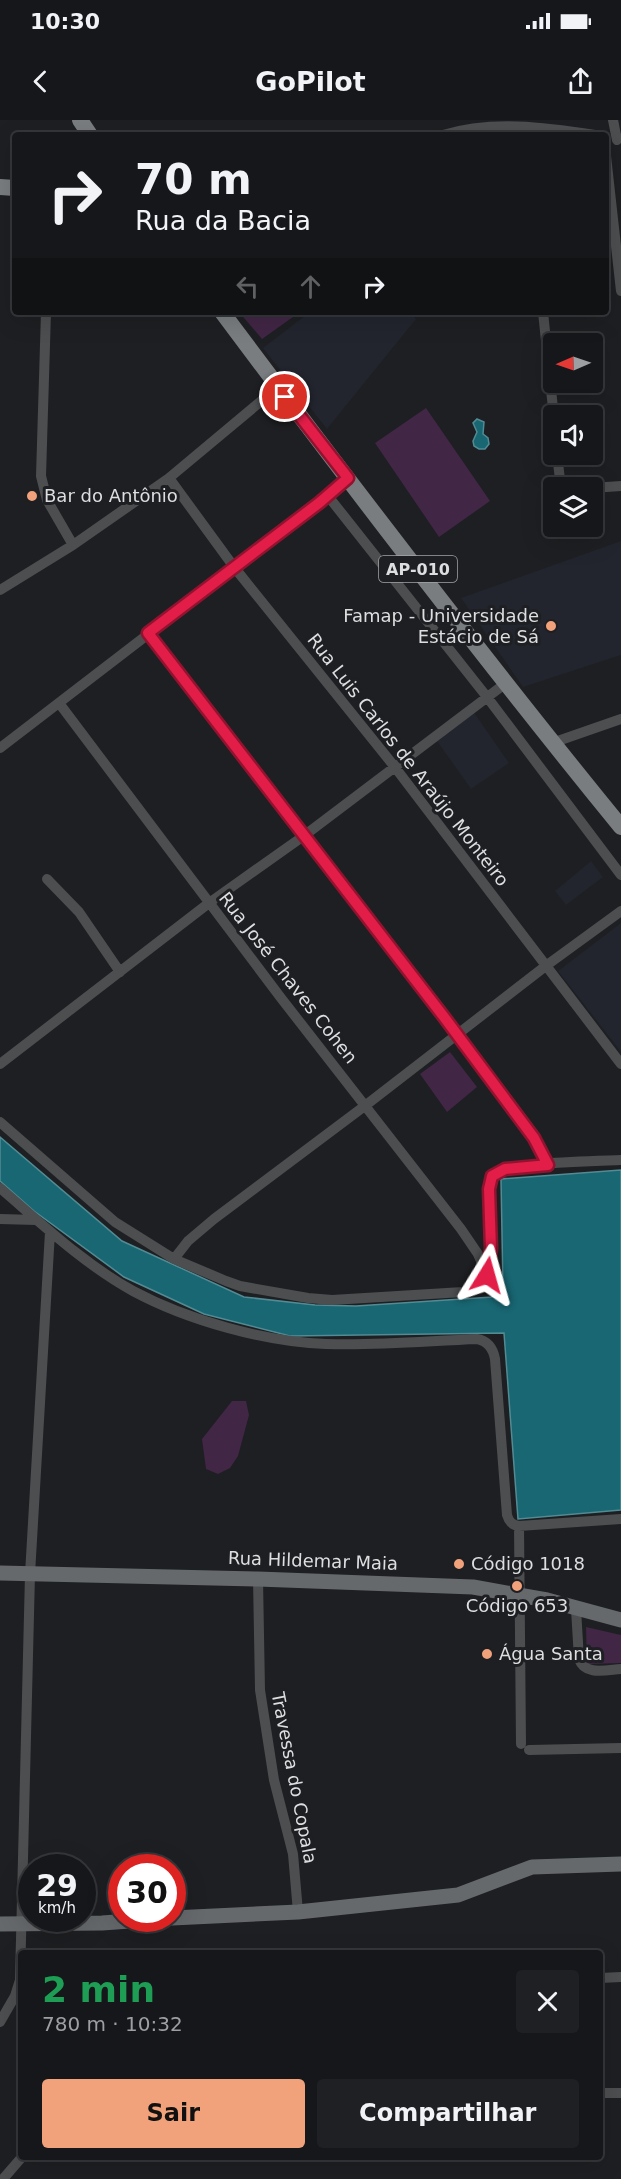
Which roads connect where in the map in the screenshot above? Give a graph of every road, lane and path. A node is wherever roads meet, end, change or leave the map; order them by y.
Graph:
1 (613, 120) edge
2 (523, 130) edge
3 (450, 132) edge
4 (552, 132) edge
5 (615, 139) edge
6 (609, 183) edge
7 (621, 291) edge
8 (46, 315) edge
9 (224, 315) edge
10 (543, 315) edge
11 (278, 387) junction
12 (553, 405) edge
13 (169, 478) junction
14 (348, 478) junction
15 (621, 486) edge
16 (603, 487) edge
17 (323, 499) junction
18 (73, 545) junction
19 (234, 567) junction
20 (0, 590) edge
21 (148, 633) junction
22 (506, 683) junction
23 (487, 697) junction
24 (59, 703) junction
25 (621, 718) edge
26 (552, 743) junction
27 (0, 748) edge
28 (394, 766) junction
29 (621, 827) edge
30 (304, 835) junction
31 (621, 875) edge
32 (47, 879) dead end
33 (209, 903) junction
34 (621, 911) edge
35 (547, 965) junction
36 (120, 972) junction
37 (456, 1034) junction
38 (0, 1064) edge
39 (621, 1064) edge
40 (366, 1105) junction
41 (0, 1122) edge
42 (621, 1160) edge
43 (548, 1165) junction
44 (0, 1188) edge
45 (0, 1219) edge
46 (36, 1220) junction
47 (50, 1232) junction
48 (174, 1259) junction
49 (487, 1275) junction
50 (621, 1520) edge
51 (519, 1526) junction
52 (0, 1573) edge
53 (30, 1574) junction
54 (258, 1579) junction
55 (519, 1595) junction
56 (576, 1609) junction
57 (621, 1620) edge
58 (621, 1669) edge
59 (621, 1748) edge
60 (22, 1854) edge
61 (621, 1864) edge
62 (298, 1911) junction
63 (186, 1917) edge
64 (0, 1924) edge
65 (18, 1924) edge
66 (20, 1932) edge
67 (20, 1950) edge
68 (621, 1977) edge
69 (603, 1978) edge
70 (18, 1986) edge
71 (0, 2022) edge
72 (621, 2092) edge
73 (603, 2093) edge
74 (19, 2160) edge
75 (3, 2179) edge

1 - 5 street
2 - 3 street
2 - 4 street
6 - 7 street
8 - 18 street
9 - 11 main road, AP-010
10 - 12 street
11 - 13 street
11 - 14 main road, AP-010
13 - 18 street
13 - 19 street, Rua Luis Carlos de Araújo Monteiro
14 - 17 street
14 - 22 main road, AP-010
15 - 16 street
17 - 19 street
17 - 23 street
18 - 20 street
19 - 21 street
19 - 28 street, Rua Luis Carlos de Araújo Monteiro
21 - 24 street
21 - 30 street
22 - 23 street
22 - 26 main road, AP-010
23 - 28 street
23 - 31 street
24 - 27 street
24 - 33 street, Rua José Chaves Cohen
25 - 26 street
26 - 29 main road, AP-010
28 - 30 street
28 - 35 street, Rua Luis Carlos de Araújo Monteiro
30 - 33 street
30 - 37 street
32 - 36 street
33 - 36 street
33 - 40 street, Rua José Chaves Cohen
34 - 35 street
35 - 37 street
35 - 39 street, Rua Luis Carlos de Araújo Monteiro
36 - 38 street
37 - 40 street
37 - 43 street
40 - 48 street
40 - 49 street, Rua José Chaves Cohen
41 - 48 street
42 - 43 street
43 - 49 street
44 - 46 street
45 - 46 street
46 - 47 street
47 - 51 street
47 - 53 street
48 - 49 street
50 - 51 street
51 - 55 street
52 - 53 main road, Rua Hildemar Maia
53 - 54 main road, Rua Hildemar Maia
53 - 60 street
54 - 55 main road, Rua Hildemar Maia
54 - 62 street, Travessa do Copala
55 - 56 main road, Rua Hildemar Maia
55 - 59 street
56 - 57 main road, Rua Hildemar Maia
56 - 58 street
61 - 62 main road
62 - 63 main road
64 - 65 main road
66 - 67 street
68 - 69 street
70 - 71 street
72 - 73 street
74 - 75 street

